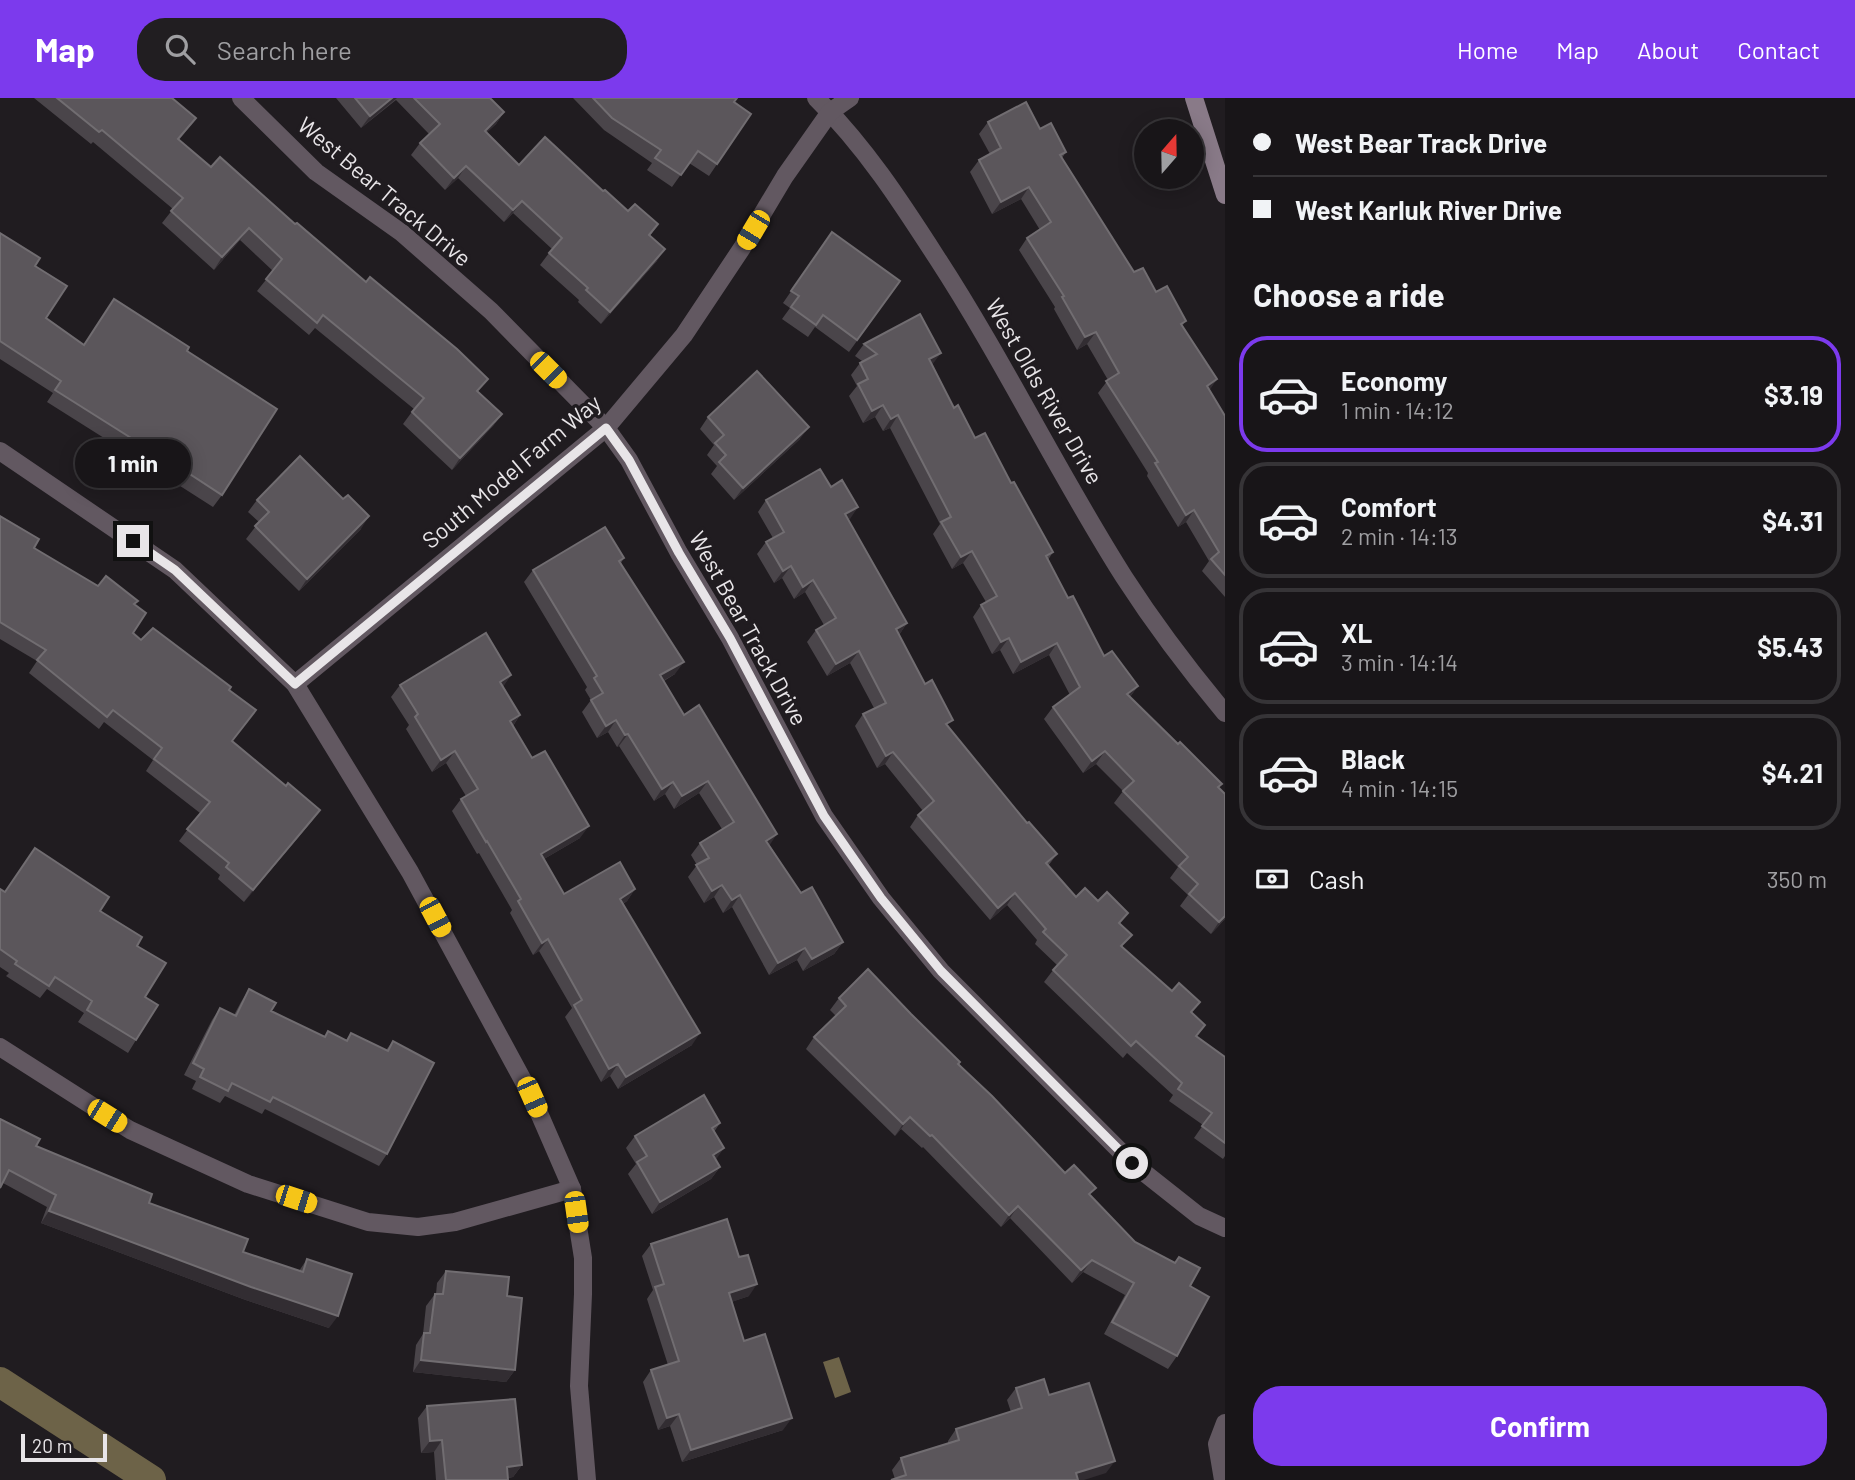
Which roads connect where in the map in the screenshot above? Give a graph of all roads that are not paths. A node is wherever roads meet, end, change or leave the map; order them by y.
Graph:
1 (241, 98) edge
2 (816, 98) edge
3 (850, 98) edge
4 (1194, 98) edge
5 (830, 112) junction
6 (1225, 195) edge
7 (606, 428) junction
8 (0, 451) edge
9 (295, 684) junction
10 (1225, 713) edge
11 (0, 1047) edge
12 (572, 1189) junction
13 (1225, 1228) edge
14 (1225, 1423) edge
15 (587, 1480) edge
16 (1223, 1480) edge

1 - 7 street, West Bear Track Drive
2 - 5 street, West Olds River Drive
3 - 5 street, South Model Farm Way
4 - 6 street
5 - 7 street, South Model Farm Way
5 - 10 street, West Olds River Drive
7 - 9 street, South Model Farm Way
7 - 13 street, West Bear Track Drive
8 - 9 street
9 - 12 street
11 - 12 street
12 - 15 street
14 - 16 street

